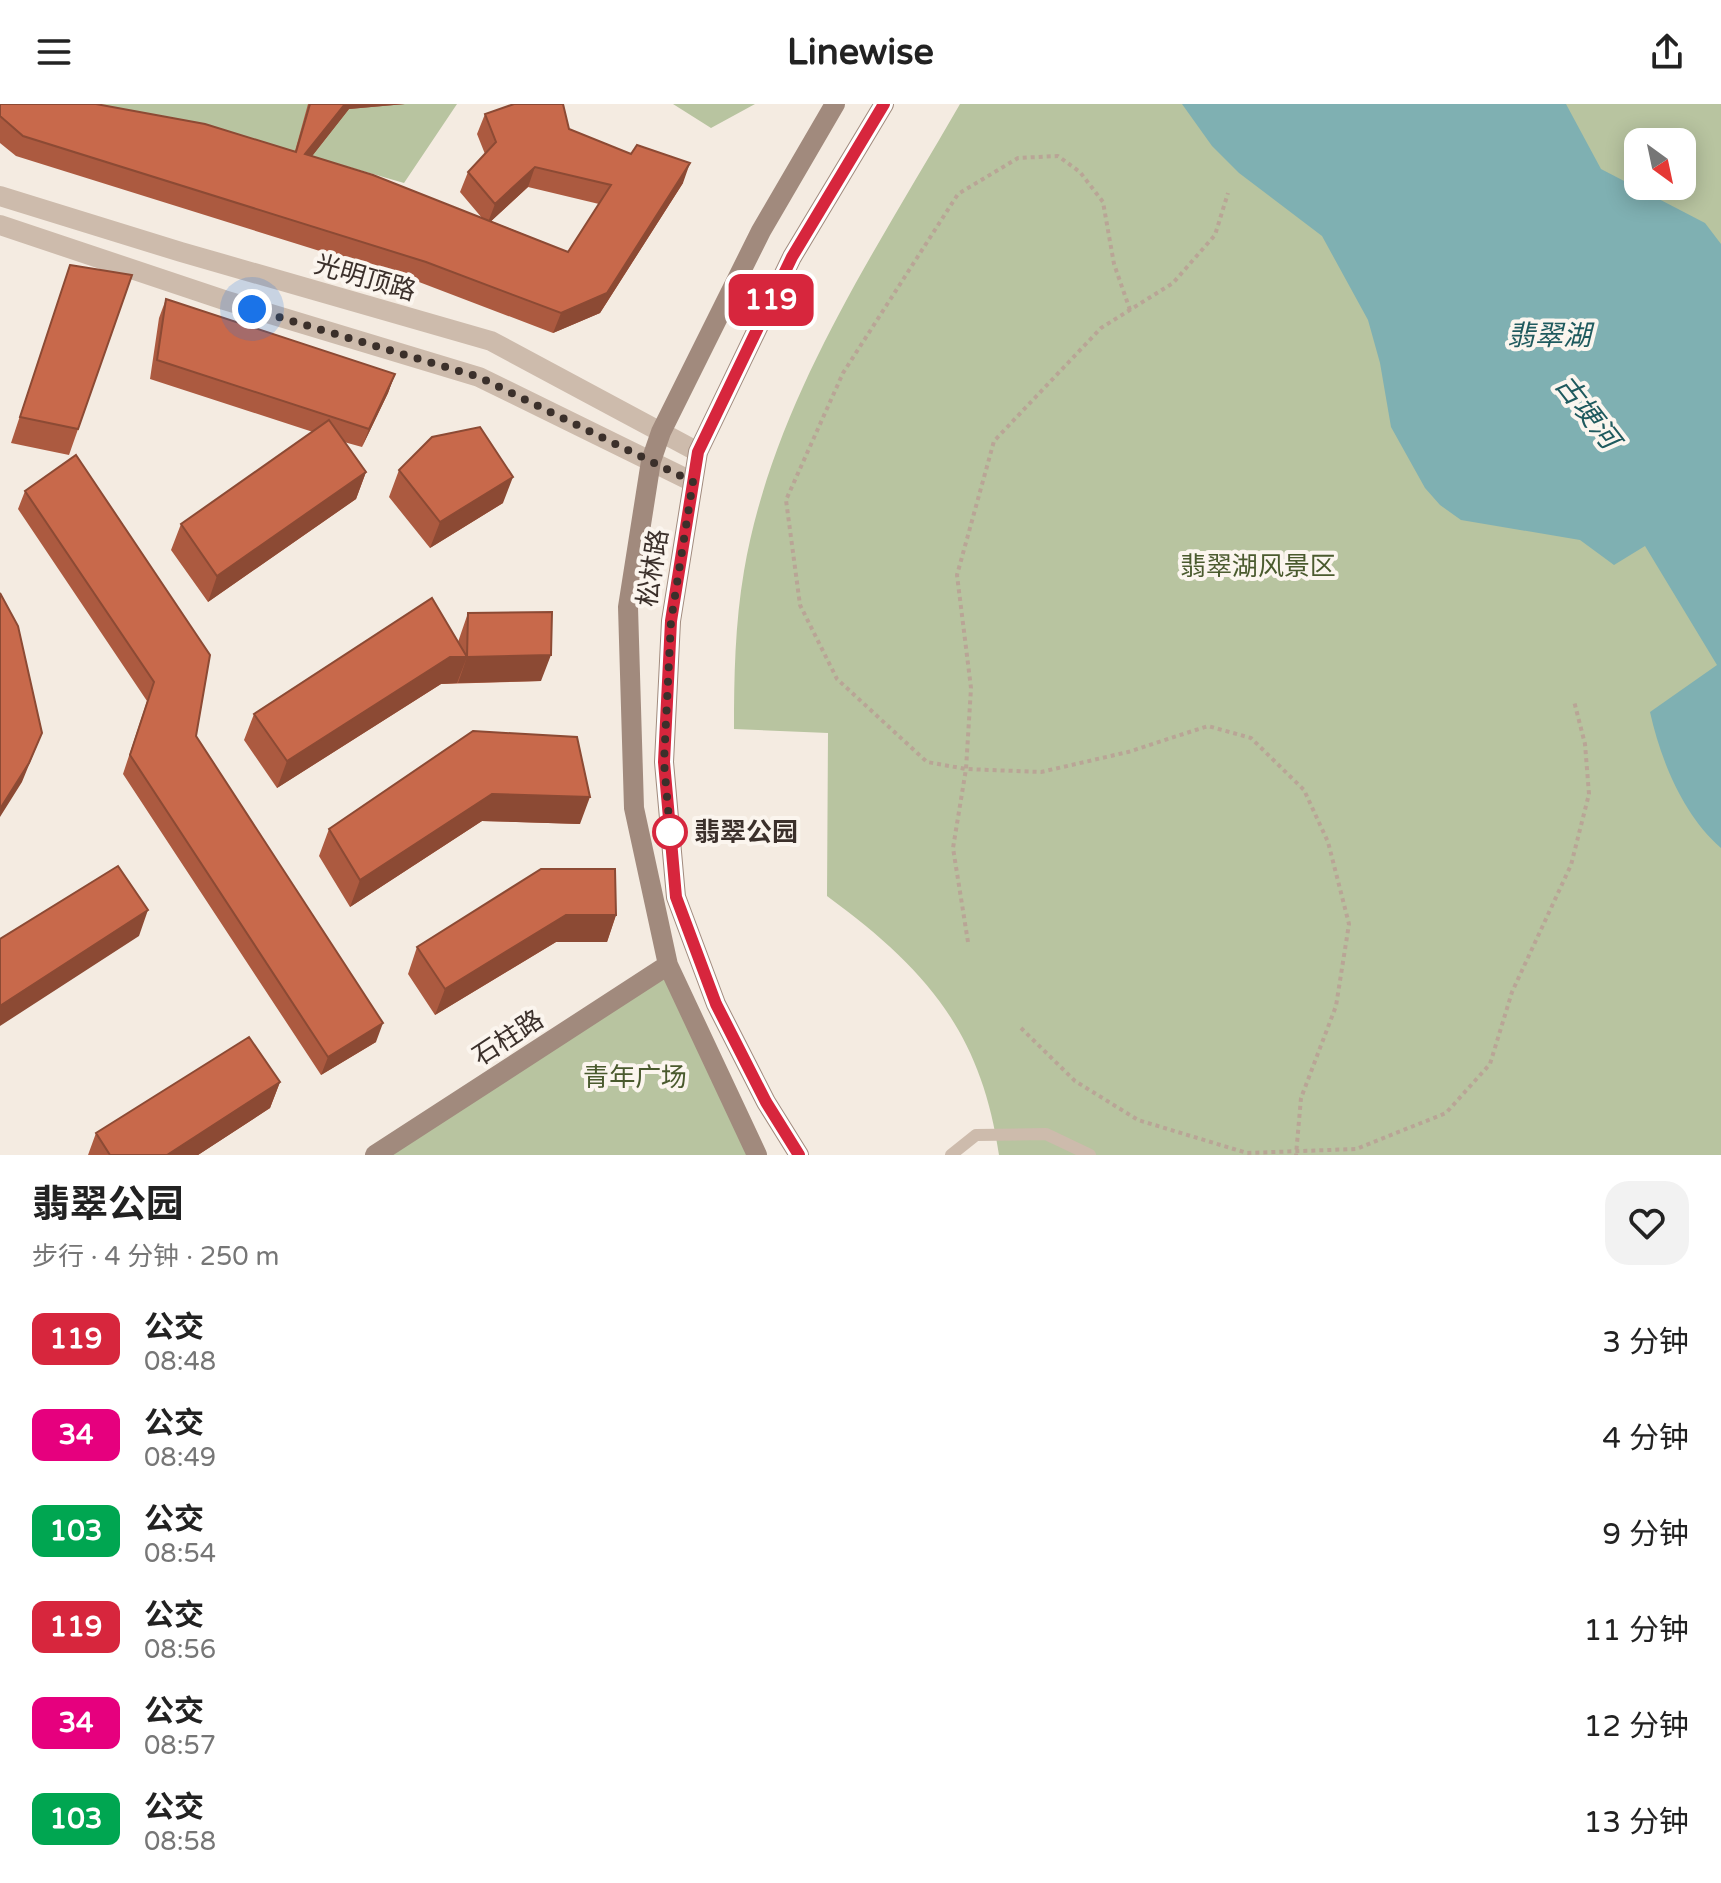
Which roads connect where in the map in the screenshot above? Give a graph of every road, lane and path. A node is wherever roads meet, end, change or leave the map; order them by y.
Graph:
1 (835, 104) edge
2 (884, 104) edge
3 (1228, 193) dead end
4 (0, 196) edge
5 (0, 225) edge
6 (1130, 310) junction
7 (661, 432) junction
8 (698, 452) junction
9 (651, 461) junction
10 (693, 482) junction
11 (1574, 701) dead end
12 (966, 769) junction
13 (968, 942) dead end
14 (668, 965) junction
15 (1021, 1028) dead end
16 (1295, 1153) edge
17 (375, 1155) edge
18 (757, 1155) edge
19 (799, 1155) edge
20 (951, 1155) edge
21 (1090, 1155) edge

1 - 7 street, 松林路
2 - 8 street, 松林路
3 - 6 path
4 - 7 street, 光明顶路
5 - 9 street
6 - 12 path
6 - 12 path
7 - 8 street, 光明顶路
7 - 9 street, 松林路
8 - 10 street, 松林路
9 - 10 street
9 - 14 street, 松林路
10 - 19 street, 松林路
11 - 16 path
12 - 13 path
12 - 16 path
14 - 17 street, 石柱路
14 - 18 street, 松林路
15 - 16 path
20 - 21 lane

